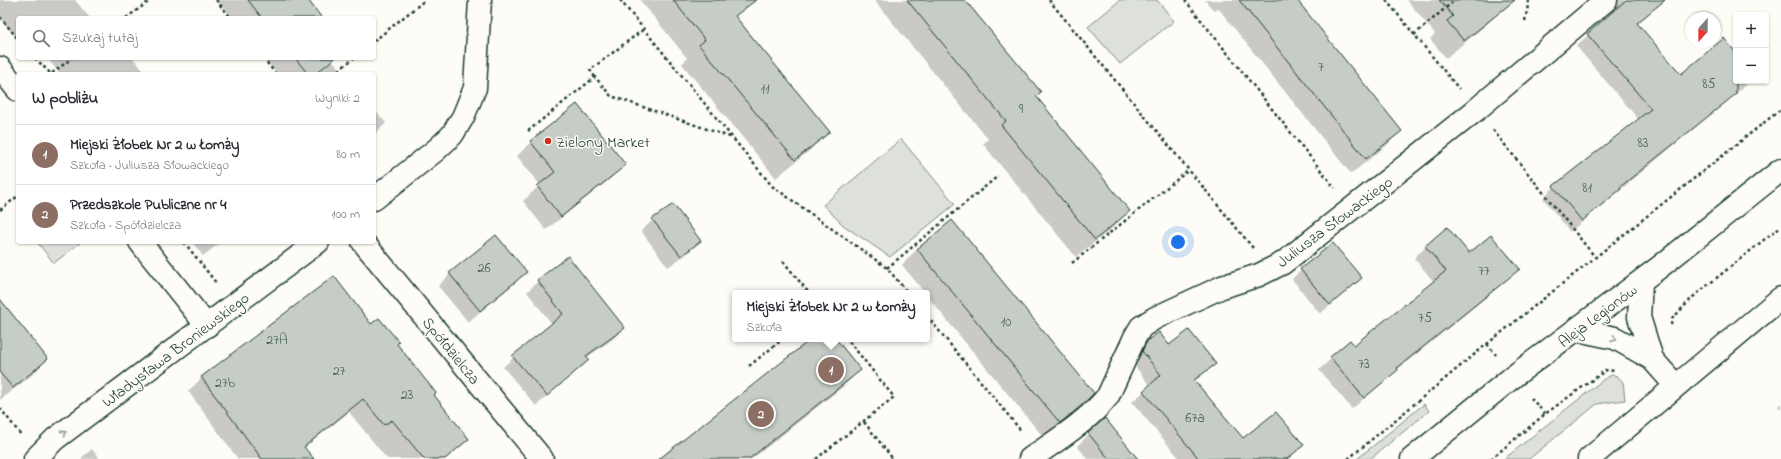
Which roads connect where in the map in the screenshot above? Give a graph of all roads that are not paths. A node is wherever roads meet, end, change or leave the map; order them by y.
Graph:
1 (480, 0) edge
2 (1606, 0) edge
3 (0, 68) edge
4 (16, 88) edge
5 (1781, 170) edge
6 (376, 197) edge
7 (142, 244) edge
8 (315, 244) edge
9 (365, 244) edge
10 (1641, 282) junction
11 (1781, 298) edge
12 (207, 326) junction
13 (1577, 330) junction
14 (1652, 359) junction
15 (1676, 386) junction
16 (1035, 456) edge
17 (35, 459) edge
18 (542, 459) edge
19 (1412, 459) edge
20 (1589, 459) edge

1 - 6 street
2 - 16 street, Juliusza Słowackiego
3 - 4 street
5 - 10 street, Aleja Legionów
7 - 12 street
8 - 12 street, Władysława Broniewskiego
9 - 18 street, Spółdzielcza
10 - 13 street, Aleja Legionów
10 - 14 street
11 - 15 street
17 -> 12 street, Władysława Broniewskiego
13 -> 14 street
13 - 19 street, Aleja Legionów
14 - 15 street
15 - 20 street

